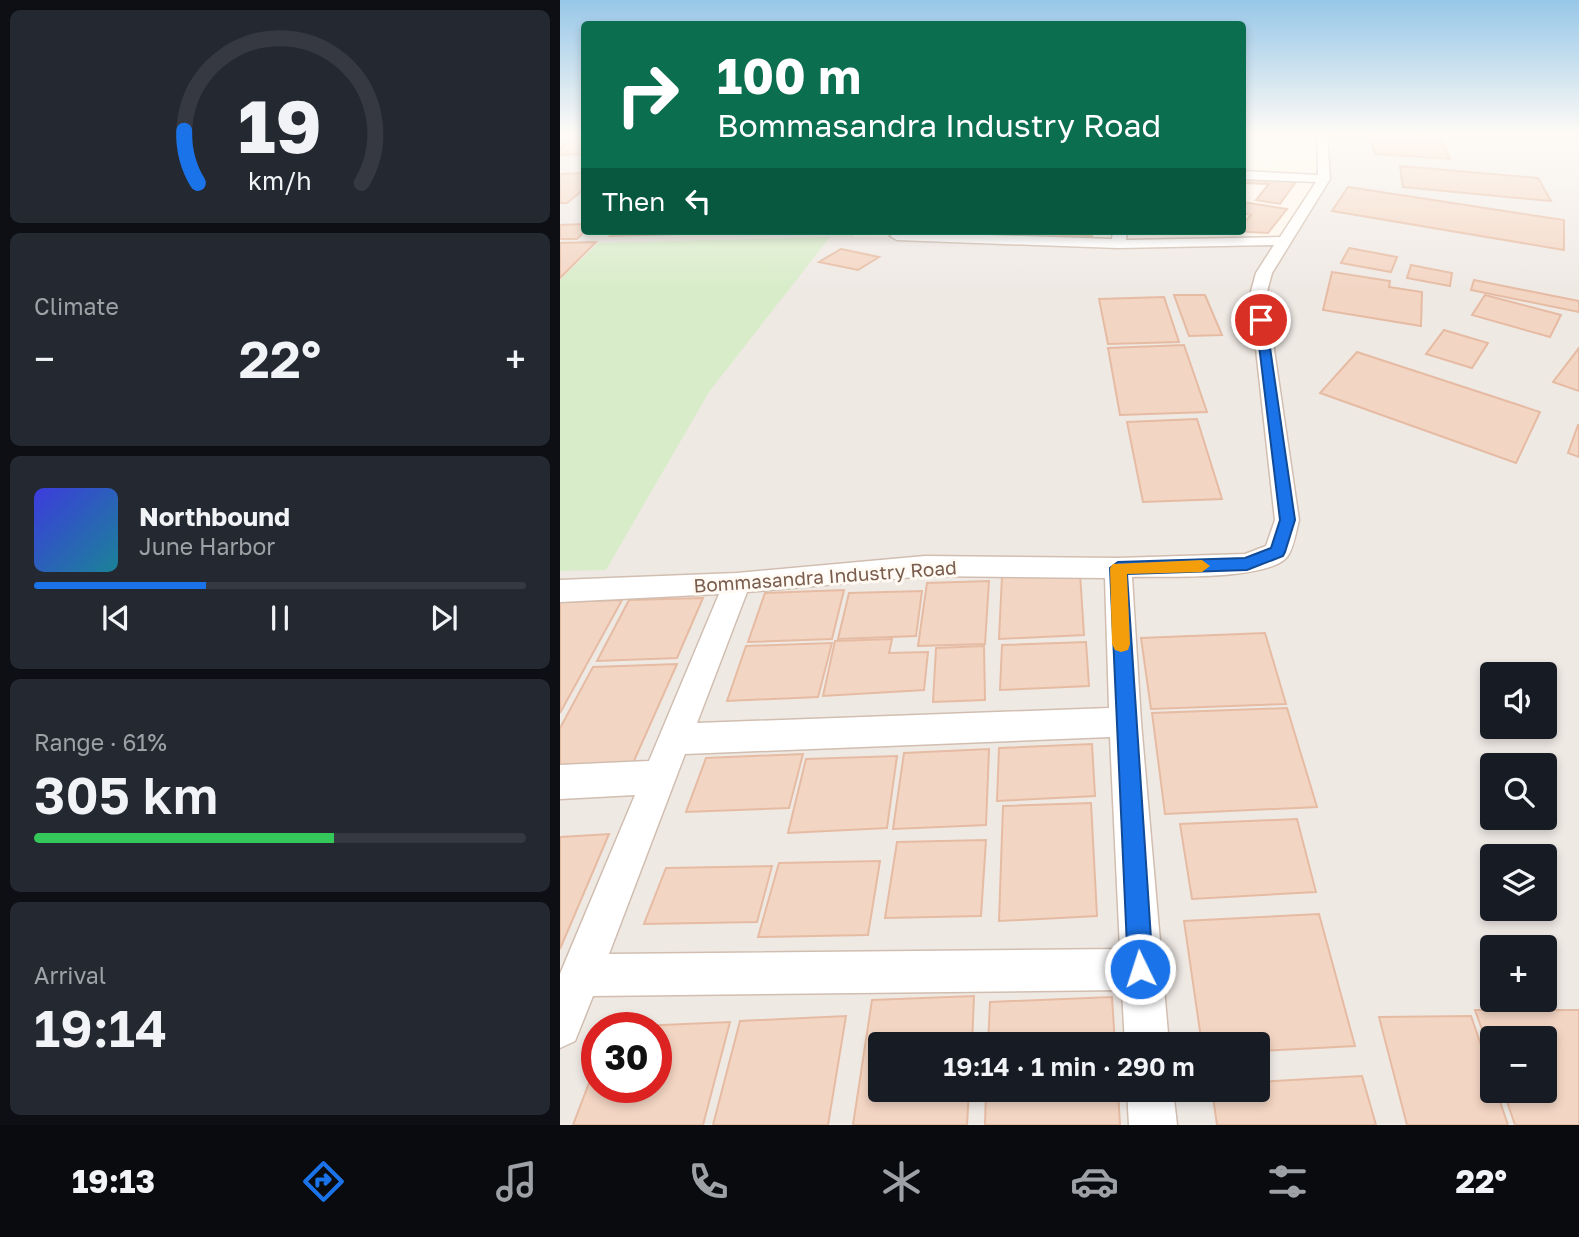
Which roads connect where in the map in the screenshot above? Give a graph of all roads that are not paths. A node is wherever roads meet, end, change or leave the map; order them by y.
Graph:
1 (1320, 186) edge
2 (897, 236) dead end
3 (1119, 237) edge
4 (1216, 237) edge
5 (1284, 241) junction
6 (1118, 568) junction
7 (737, 583) junction
8 (560, 591) edge
9 (1125, 722) junction
10 (676, 739) junction
11 (660, 777) junction
12 (560, 782) edge
13 (1140, 969) junction
14 (581, 975) junction
15 (560, 1026) edge
16 (1146, 1032) edge
17 (1151, 1102) edge
18 (1153, 1125) edge

1 - 5 street, Bommasandra Industry Road
2 - 3 street
3 - 4 street
4 - 5 street
5 - 6 street, Bommasandra Industry Road
6 - 7 street, Bommasandra Industry Road
6 - 9 street
7 - 8 street, Bommasandra Industry Road
7 - 10 street
9 - 10 street
9 - 13 street
10 - 11 street
11 - 12 street
11 - 14 street
13 - 14 street
13 - 16 street
14 - 15 street
17 - 18 street

